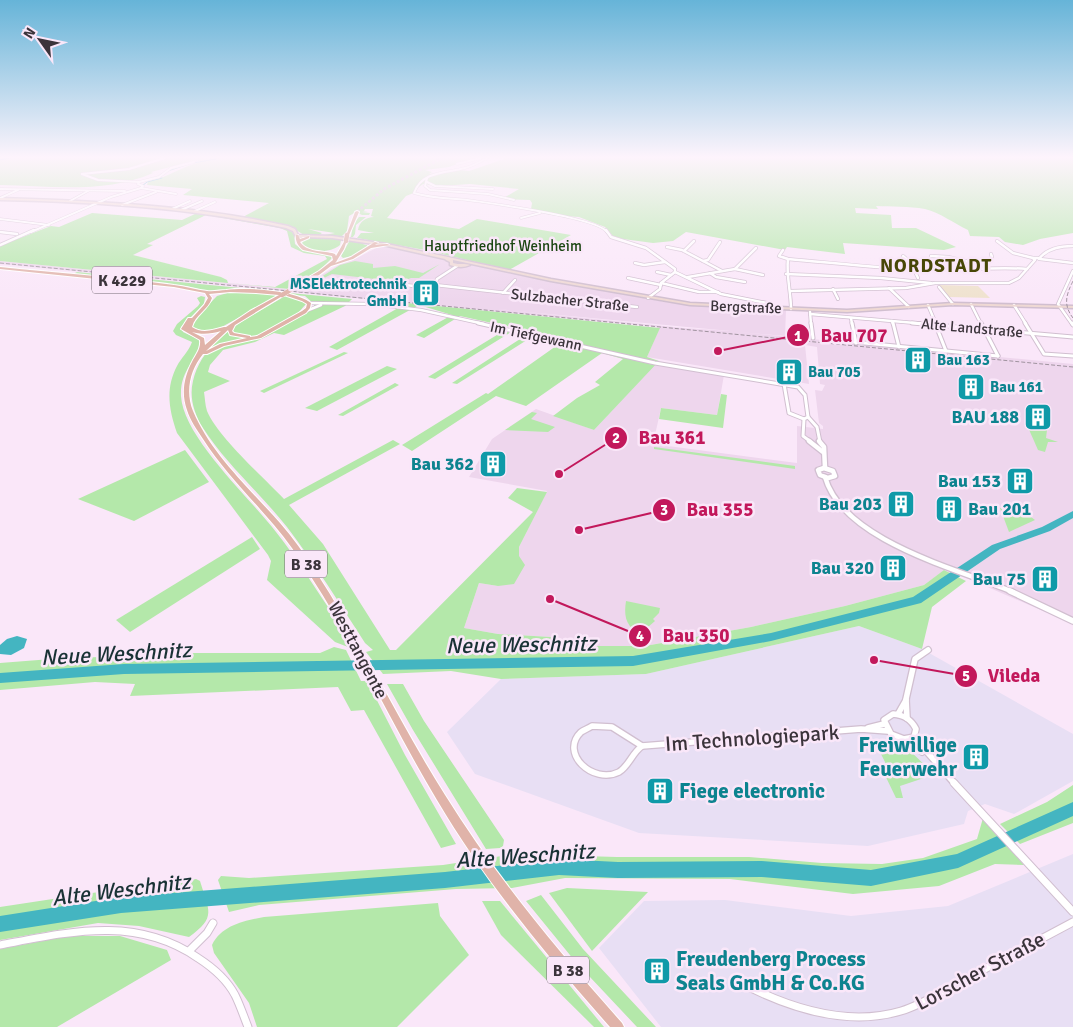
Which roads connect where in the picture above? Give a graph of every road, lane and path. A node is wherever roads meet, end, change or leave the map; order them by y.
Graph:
1 (91, 206) edge
2 (121, 206) edge
3 (180, 206) edge
4 (191, 206) edge
5 (206, 206) edge
6 (508, 206) edge
7 (172, 209) junction
8 (181, 210) junction
9 (195, 211) junction
10 (357, 212) tunnel mouth
11 (541, 213) junction
12 (521, 218) dead end
13 (0, 220) edge
14 (50, 225) junction
15 (0, 232) edge
16 (17, 234) dead end
17 (317, 236) junction
18 (308, 237) joint
19 (297, 238) junction
20 (366, 241) junction
21 (997, 241) dead end
22 (694, 242) dead end
23 (720, 242) dead end
24 (345, 243) junction
25 (376, 243) junction
26 (0, 245) edge
27 (387, 245) junction
28 (1073, 246) edge
29 (369, 247) junction
30 (667, 247) dead end
31 (756, 248) dead end
32 (684, 250) junction
33 (784, 250) dead end
34 (314, 252) junction
35 (991, 254) dead end
36 (354, 256) junction
37 (904, 256) dead end
38 (931, 256) dead end
39 (336, 259) junction
40 (788, 259) junction
41 (1036, 259) junction
42 (703, 260) junction
43 (665, 262) junction
44 (634, 263) dead end
45 (1073, 263) edge
46 (455, 264) junction
47 (981, 265) junction
48 (330, 266) junction
49 (992, 268) junction
50 (2, 269) edge
51 (735, 269) junction
52 (914, 269) junction
53 (1027, 269) junction
54 (722, 271) junction
55 (1073, 271) edge
56 (658, 272) dead end
57 (675, 272) junction
58 (710, 273) junction
59 (786, 274) junction
60 (671, 275) junction
61 (763, 275) dead end
62 (688, 277) junction
63 (628, 278) dead end
64 (918, 278) dead end
65 (360, 280) dead end
66 (515, 280) dead end
67 (745, 282) dead end
68 (935, 283) junction
69 (661, 284) junction
70 (435, 285) junction
71 (939, 287) dead end
72 (889, 288) junction
73 (833, 289) junction
74 (229, 291) junction
75 (791, 291) junction
76 (718, 292) junction
77 (220, 293) junction
78 (503, 293) junction
79 (207, 294) junction
80 (648, 298) junction
81 (838, 299) dead end
82 (210, 300) junction
83 (335, 303) junction
84 (767, 303) dead end
85 (309, 304) junction
86 (953, 304) junction
87 (971, 304) junction
88 (324, 305) junction
89 (928, 305) junction
90 (1014, 305) junction
91 (1059, 306) junction
92 (1073, 306) edge
93 (637, 307) dead end
94 (909, 307) junction
95 (791, 309) junction
96 (306, 311) junction
97 (810, 312) junction
98 (298, 315) junction
99 (851, 318) junction
100 (892, 321) junction
101 (233, 324) junction
102 (936, 325) junction
103 (1073, 325) edge
104 (984, 330) junction
105 (265, 334) junction
106 (1033, 334) junction
107 (1073, 337) edge
108 (813, 338) dead end
109 (822, 339) dead end
110 (856, 342) junction
111 (900, 347) junction
112 (946, 351) junction
113 (198, 356) junction
114 (1073, 356) edge
115 (784, 384) junction
116 (806, 418) junction
117 (823, 452) junction
118 (825, 468) junction
119 (825, 477) junction
120 (1073, 621) edge
121 (928, 650) dead end
122 (906, 699) junction
123 (898, 714) junction
124 (907, 718) junction
125 (884, 724) junction
126 (861, 730) junction
127 (888, 732) junction
128 (914, 736) junction
129 (906, 739) junction
130 (642, 746) junction
131 (928, 756) junction
132 (1073, 912) edge
133 (1073, 922) edge
134 (213, 923) dead end
135 (0, 945) edge
136 (190, 950) junction
137 (741, 983) dead end
138 (248, 1027) edge
139 (618, 1027) edge

1 - 14 street
2 - 7 main road
3 - 7 street
4 - 8 street
5 - 9 street
6 - 11 street
7 - 8 main road
8 - 9 main road
9 - 19 main road
10 - 24 main road, B 38, bridge
11 - 12 street
11 - 43 street
13 - 14 street
14 - 26 street
15 - 16 street
17 - 18 main road
17 - 19 main road
17 - 20 main road
18 - 19 main road
19 - 34 main road
20 - 25 main road
20 - 29 main road
21 - 41 street
22 - 32 street
23 - 42 street
24 - 34 main road
24 - 39 main road, B 38
25 - 27 main road
25 - 29 main road
27 - 29 main road
27 - 46 main road
28 - 41 street
29 - 36 main road
30 - 32 street
31 - 51 street
32 - 42 street
33 - 40 street
34 - 39 main road
35 - 47 street
36 - 39 main road
36 - 48 main road
37 - 52 street
38 - 47 street
39 - 48 main road, Westtangente / B 38
40 - 52 street
40 - 59 street
41 - 45 street
41 - 53 street
42 - 54 street
43 - 44 street
43 - 57 street
46 - 70 street
46 - 80 main road, Bergstraße
47 - 49 street
48 - 101 main road, Westtangente / B 38, bridge
49 - 52 street
49 - 53 street
50 - 79 main road, K 4229
51 - 54 street
51 - 61 street
52 - 64 street
53 - 68 street
54 - 58 street
55 - 91 street
56 - 60 street
57 - 60 street
57 - 62 street
58 - 62 street
58 - 67 street
59 - 68 street
59 - 75 street
60 - 69 street
62 - 76 street
63 - 69 street
65 - 70 street, Sulzbacher Straße
66 - 78 street, Sulzbacher Straße
68 - 72 street
69 - 76 street
69 - 80 street
70 - 78 street, Sulzbacher Straße
71 - 86 street
72 - 73 street
72 - 94 street
73 - 75 street
73 - 81 street
74 - 77 main road
74 - 79 main road
74 - 85 main road
75 - 95 street
76 - 84 street
77 - 79 main road
77 - 82 main road
78 - 93 street, Sulzbacher Straße
79 - 82 main road
79 - 113 main road
80 - 95 main road, Bergstraße
82 - 101 main road
83 - 85 street, Im Tiefgewann
83 - 88 street, Im Tiefgewann
83 - 115 street, Im Tiefgewann
85 - 88 street, Im Tiefgewann
85 - 96 main road
85 - 98 main road
86 - 87 main road, Bergstraße
86 - 89 main road, Bergstraße
87 - 90 main road, Bergstraße
87 - 104 street
88 - 96 street, Im Tiefgewann
89 - 94 main road, Bergstraße
89 - 102 street
90 - 91 main road, Bergstraße
90 - 106 street
91 - 92 main road, Bergstraße
91 - 103 street
94 - 97 main road, Bergstraße
95 - 97 main road, Bergstraße
96 - 98 main road
97 - 99 street, Alte Landstraße
97 - 108 street
98 - 105 main road
99 - 100 street, Alte Landstraße
99 - 110 street
100 - 102 street, Alte Landstraße
100 - 111 street
101 - 105 main road
101 - 113 main road, Westtangente / B 38
102 - 104 street, Alte Landstraße
102 - 112 street
104 - 106 street, Alte Landstraße
104 - 112 street
105 - 113 main road
106 - 107 street, Alte Landstraße
106 - 114 street
109 - 110 street
110 - 111 street
111 - 112 street
113 - 139 main road, Westtangente / B 38
115 - 116 street, Im Tiefgewann
115 - 116 street
116 - 117 street
116 - 117 street
117 - 118 street
118 - 119 street
118 - 119 street
119 - 120 street
121 - 122 street
122 - 123 street
122 - 124 street
123 - 124 street
123 - 125 street
124 - 128 street
125 - 126 street, Im Technologiepark
125 - 127 street
126 - 127 street, Im Technologiepark
126 - 130 street, Im Technologiepark
127 - 129 street
128 - 129 street
128 - 131 street
129 - 131 street
130 - 130 street, Im Technologiepark
131 - 132 street
133 - 137 street, Lorscher Straße
134 - 136 street
135 - 136 street
136 - 138 street

